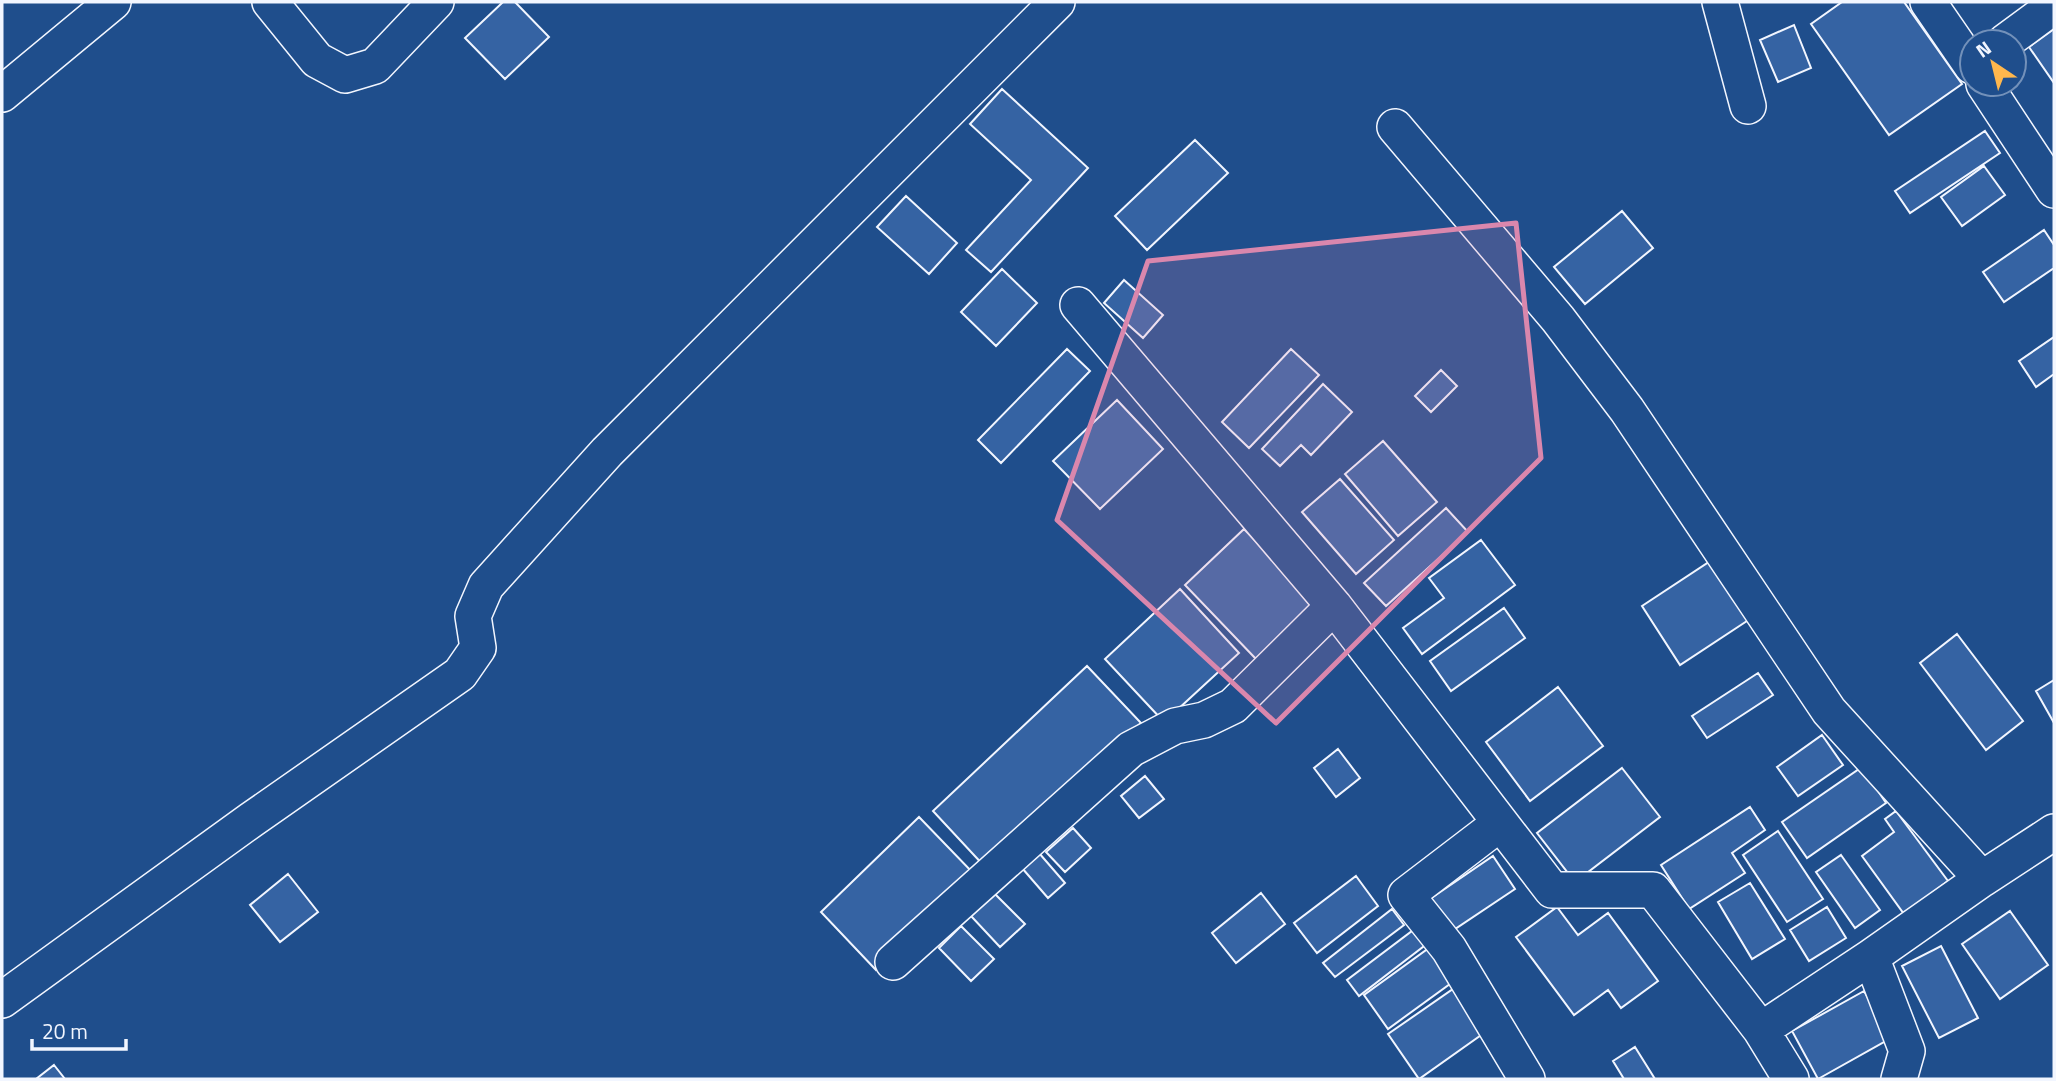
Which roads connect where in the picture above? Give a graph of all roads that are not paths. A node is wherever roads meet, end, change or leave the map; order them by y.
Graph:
1 (113, 2) edge
2 (270, 2) edge
3 (436, 2) edge
4 (1057, 2) edge
5 (1720, 2) edge
6 (1928, 2) edge
7 (2054, 6) edge
8 (2024, 28) edge
9 (1958, 46) edge
10 (2, 94) edge
11 (1993, 98) edge
12 (1748, 106) dead end
13 (1395, 127) dead end
14 (2054, 190) edge
15 (1078, 305) dead end
16 (1334, 607) junction
17 (1499, 824) junction
18 (2054, 832) edge
19 (1982, 879) junction
20 (1871, 957) junction
21 (893, 962) dead end
22 (2, 1000) edge
23 (1761, 1030) junction
24 (1527, 1079) edge
25 (1791, 1079) edge
26 (1899, 1079) edge

1 - 10 street
2 - 3 street
4 - 22 street
5 - 12 street
6 - 9 street
7 - 8 street
11 - 14 street
13 - 19 street
15 - 16 street
16 - 17 street
16 - 21 street
17 - 23 street
17 - 24 street
18 - 19 street
19 - 20 street
20 - 23 street
20 - 26 street
23 - 25 street

